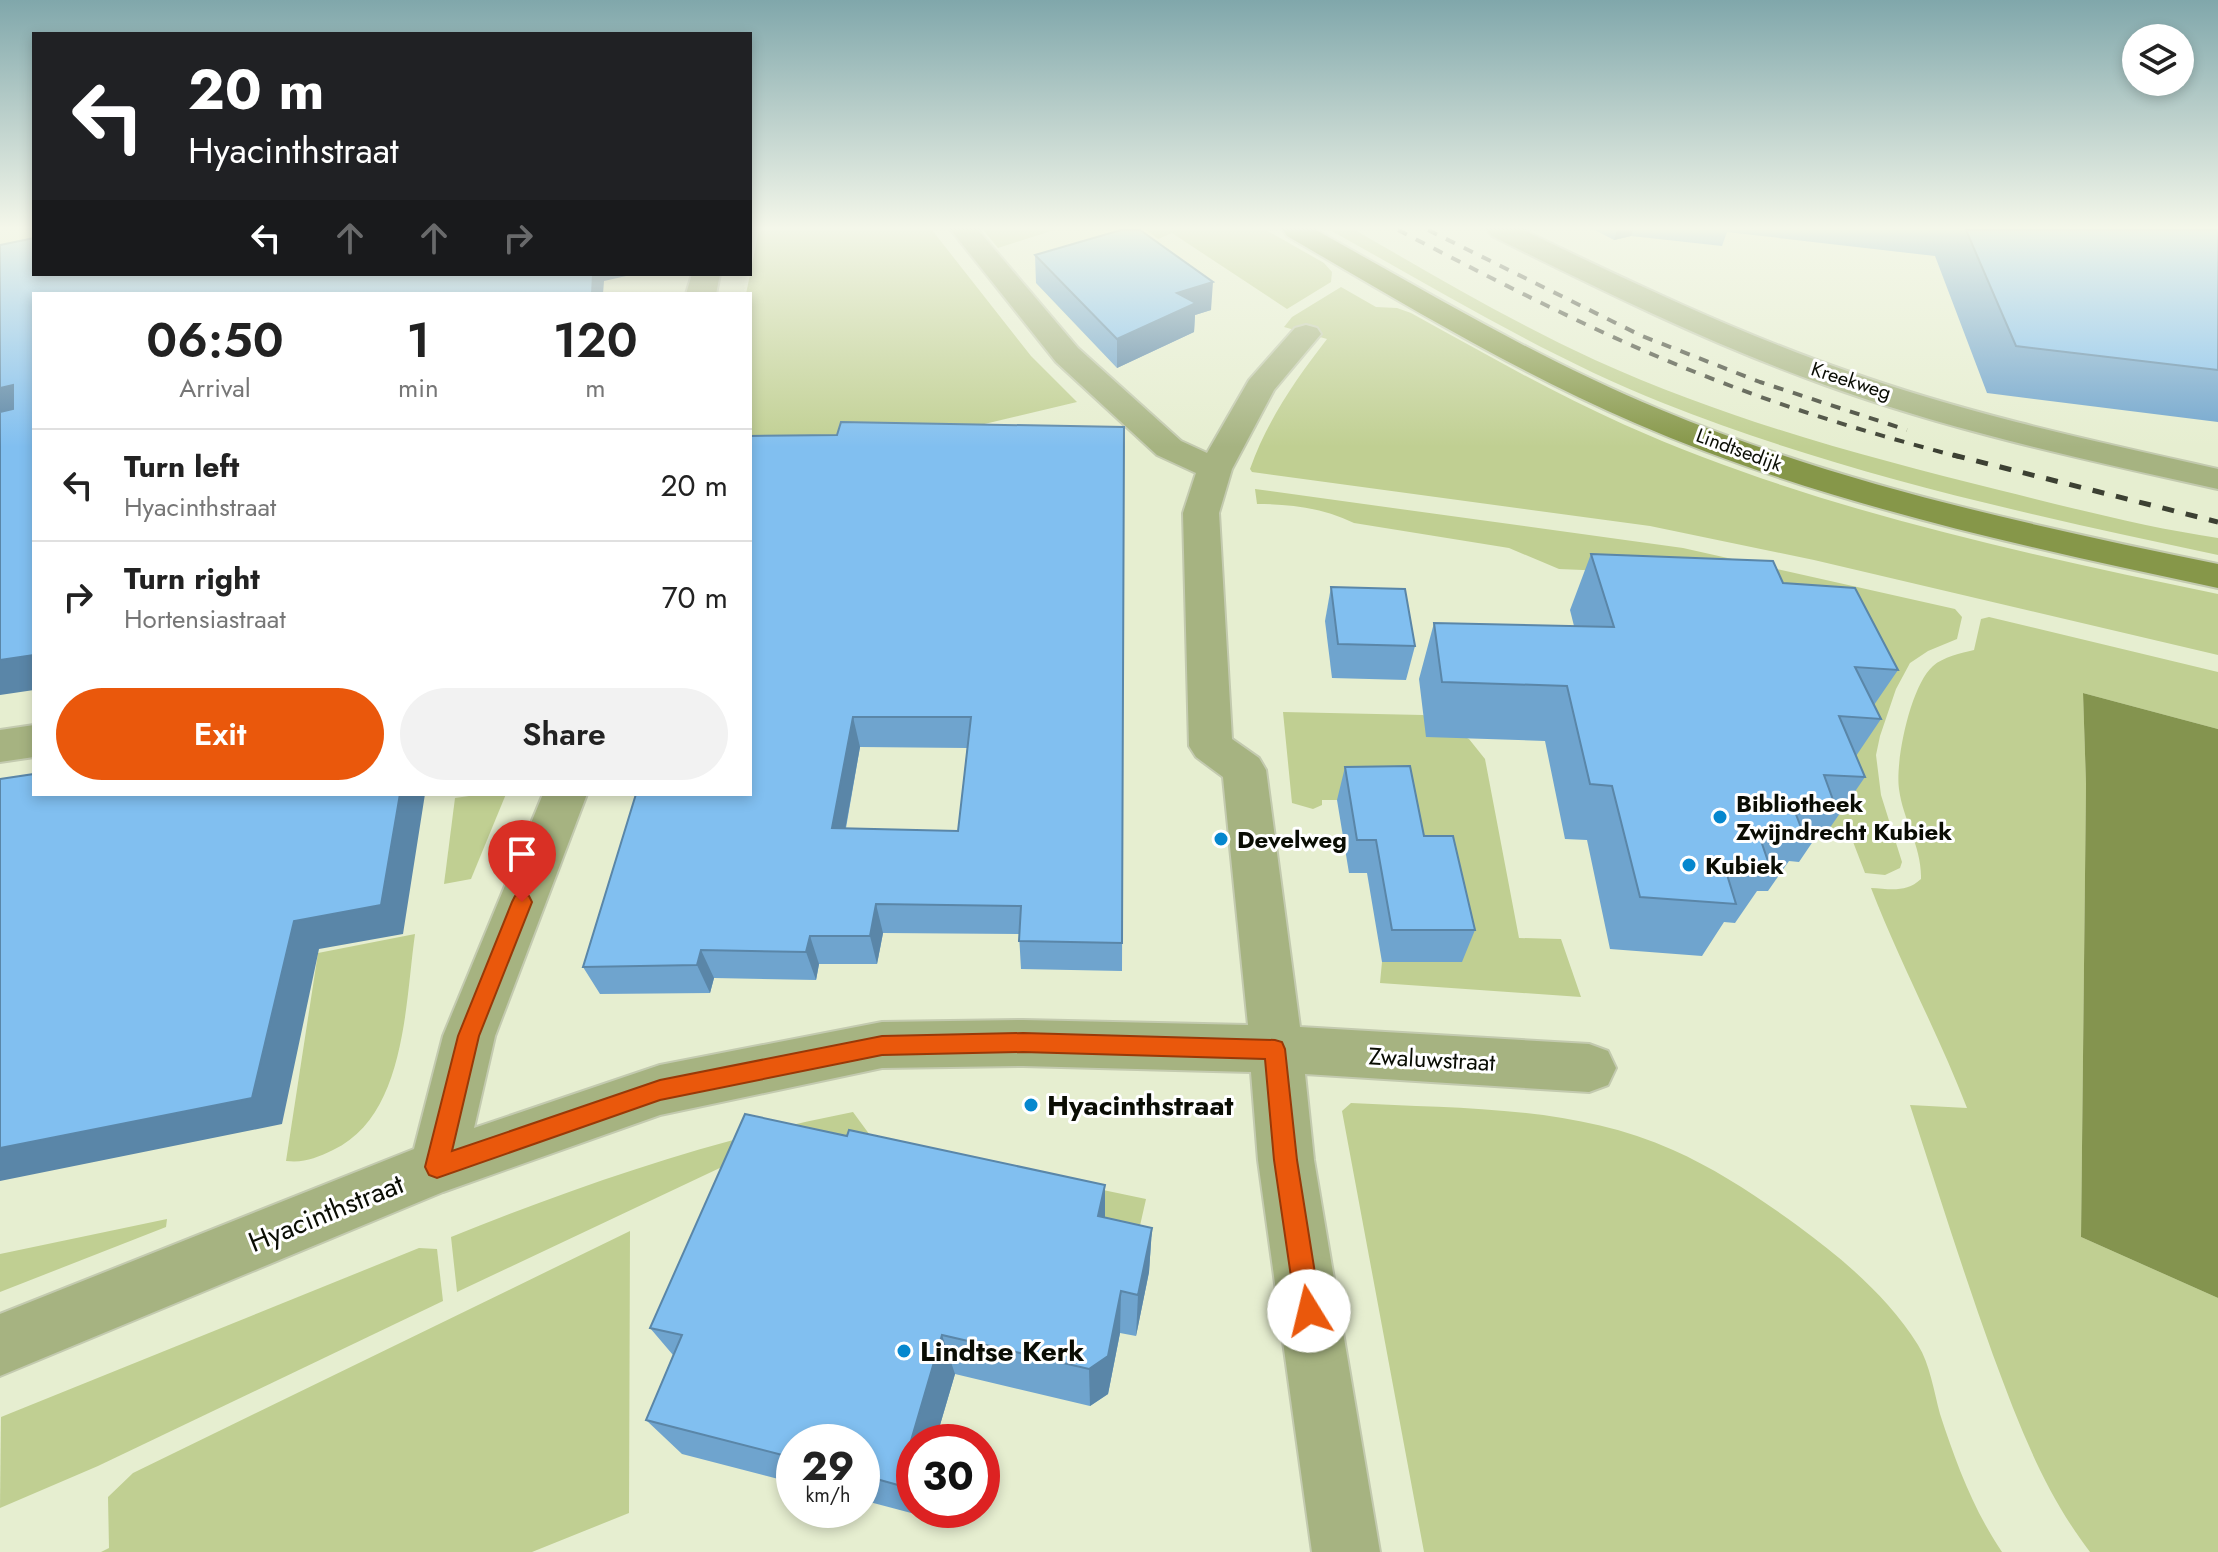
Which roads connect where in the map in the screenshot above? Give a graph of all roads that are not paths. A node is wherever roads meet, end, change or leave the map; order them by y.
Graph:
1 (1024, 302) edge
2 (1427, 302) edge
3 (1650, 302) edge
4 (1306, 334) dead end
5 (1215, 469) junction
6 (2218, 479) edge
7 (2218, 576) edge
8 (32, 741) edge
9 (0, 746) edge
10 (564, 796) edge
11 (1275, 1049) junction
12 (1589, 1068) dead end
13 (437, 1167) junction
14 (0, 1345) edge
15 (1346, 1552) edge

1 - 5 street
2 - 7 main road, Lindtsedijk
3 - 6 street, Kreekweg
4 - 5 street
5 - 11 street
8 - 9 street
10 - 13 street
11 - 12 street, Zwaluwstraat
11 - 13 street, Hyacinthstraat
11 - 15 street
13 - 14 street, Hyacinthstraat

